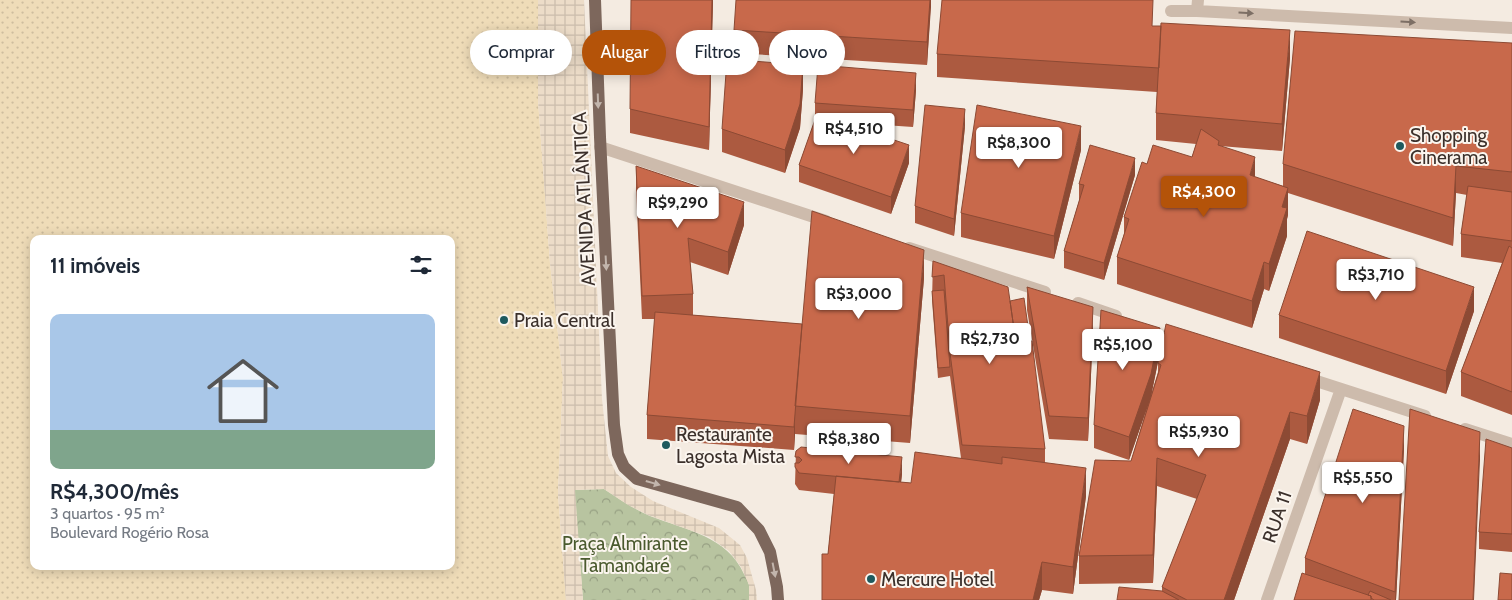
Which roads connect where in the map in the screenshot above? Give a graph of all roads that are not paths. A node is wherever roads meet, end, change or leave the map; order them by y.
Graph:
1 (595, 0) edge
2 (1198, 5) edge
3 (1171, 10) dead end
4 (1512, 28) edge
5 (600, 147) junction
6 (838, 225) edge
7 (895, 243) edge
8 (1132, 321) edge
9 (1293, 374) edge
10 (1341, 389) junction
11 (1436, 420) edge
12 (1455, 426) edge
13 (1512, 444) edge
14 (778, 600) edge
15 (1267, 600) edge

1 -> 5 main road, AVENIDA ATLÂNTICA
2 - 3 street
2 -> 4 street
5 - 6 street
5 -> 14 main road, AVENIDA ATLÂNTICA
7 - 8 street
9 - 10 street
10 - 11 street
10 - 15 street, RUA 11
12 - 13 street

